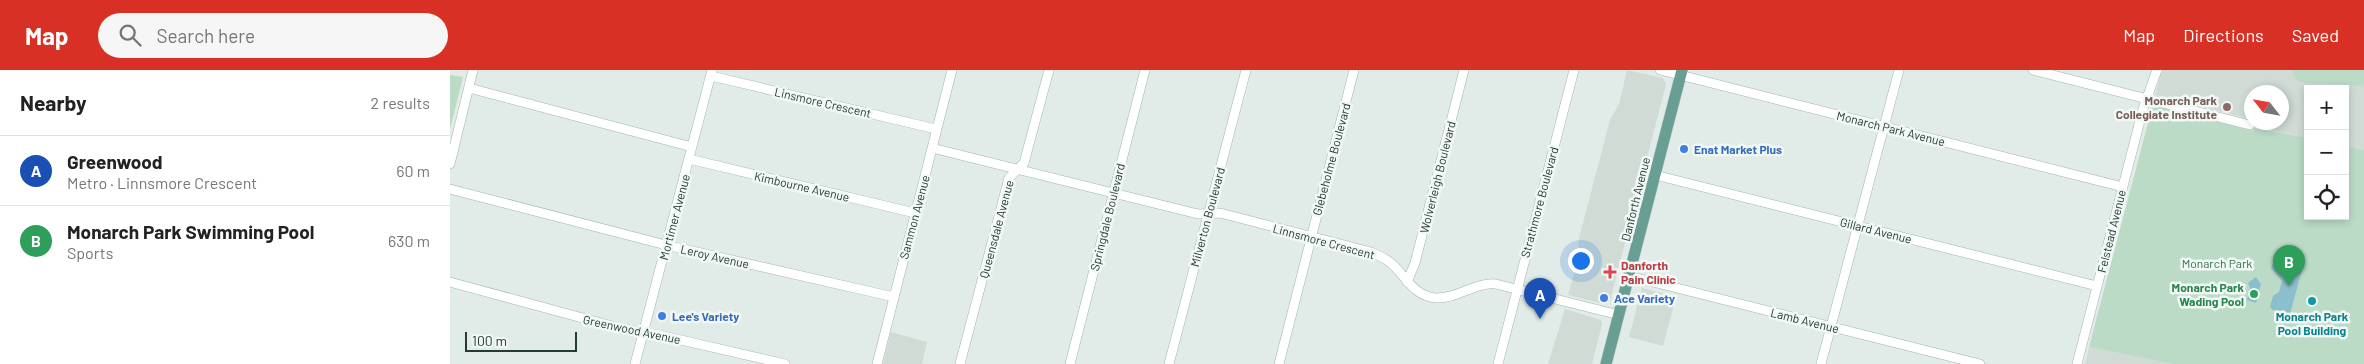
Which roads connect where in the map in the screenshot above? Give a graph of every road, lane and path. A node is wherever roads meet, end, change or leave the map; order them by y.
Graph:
1 (473, 70) edge
2 (952, 70) edge
3 (1049, 70) edge
4 (1145, 70) edge
5 (1246, 70) edge
6 (1354, 70) edge
7 (1464, 70) edge
8 (1574, 70) edge
9 (1660, 70) edge
10 (1899, 70) edge
11 (2034, 70) edge
12 (2157, 70) edge
13 (711, 73) edge
14 (1681, 73) edge
15 (469, 88) junction
16 (2148, 100) junction
17 (2244, 124) edge
18 (1884, 126) junction
19 (936, 129) junction
20 (692, 147) junction
21 (932, 148) junction
22 (689, 159) junction
23 (450, 164) edge
24 (1016, 170) junction
25 (1655, 175) junction
26 (2123, 187) junction
27 (450, 189) edge
28 (1113, 193) junction
29 (915, 213) junction
30 (1208, 214) junction
31 (1859, 226) junction
32 (1310, 237) junction
33 (666, 245) junction
34 (1629, 276) junction
35 (450, 282) edge
36 (1407, 282) junction
37 (2097, 286) junction
38 (1517, 289) junction
39 (894, 297) junction
40 (1619, 315) junction
41 (1831, 326) junction
42 (643, 331) junction
43 (635, 364) edge
44 (785, 364) edge
45 (877, 364) edge
46 (960, 364) edge
47 (1070, 364) edge
48 (1169, 364) edge
49 (1279, 364) edge
50 (1498, 364) edge
51 (1606, 364) edge
52 (1821, 364) edge
53 (1980, 364) edge
54 (2077, 364) edge

1 - 15 street
2 - 19 street, Sammon Avenue
3 - 24 street, Queensdale Avenue
4 - 28 street, Springdale Boulevard
5 - 30 street, Milverton Boulevard
6 - 32 street, Glebeholme Boulevard
7 - 36 street, Wolverleigh Boulevard
8 - 38 street, Strathmore Boulevard
9 - 14 street, Monarch Park Avenue
10 - 18 street
11 - 16 street
12 - 16 street, Felstead Avenue
13 - 19 street, Linsmore Crescent
13 - 20 street, Mortimer Avenue
14 - 18 street, Monarch Park Avenue
14 - 25 main road, Danforth Avenue
15 - 20 street
15 - 23 street
16 - 17 street
16 - 26 street, Felstead Avenue
18 - 26 street, Monarch Park Avenue
18 - 31 street
19 - 21 street, Sammon Avenue
20 - 22 street, Mortimer Avenue
21 - 24 street
21 - 29 street, Sammon Avenue
22 - 29 street, Kimbourne Avenue
22 - 33 street, Mortimer Avenue
24 - 28 street
24 - 46 street, Queensdale Avenue
25 - 31 street, Gillard Avenue
25 - 34 main road, Danforth Avenue
26 - 37 street, Felstead Avenue
27 - 33 street, Leroy Avenue
28 - 30 street, Linnsmore Crescent
28 - 47 street, Springdale Boulevard
29 - 39 street, Sammon Avenue
30 - 32 street, Linnsmore Crescent
30 - 48 street, Milverton Boulevard
31 - 37 street, Gillard Avenue
31 - 41 street
32 - 36 street, Linnsmore Crescent
32 - 49 street, Glebeholme Boulevard
33 - 39 street, Leroy Avenue
33 - 42 street, Mortimer Avenue
34 - 40 main road, Danforth Avenue
34 - 41 street, Lamb Avenue
35 - 42 street, Greenwood Avenue
36 - 38 street, Linnsmore Crescent
37 - 54 street, Felstead Avenue
38 - 40 street, Linnsmore Crescent
38 - 50 street, Strathmore Boulevard
39 - 45 street, Sammon Avenue
40 - 51 main road, Danforth Avenue
41 - 52 street
41 - 53 street, Lamb Avenue
42 - 43 street, Mortimer Avenue
42 - 44 street, Greenwood Avenue

